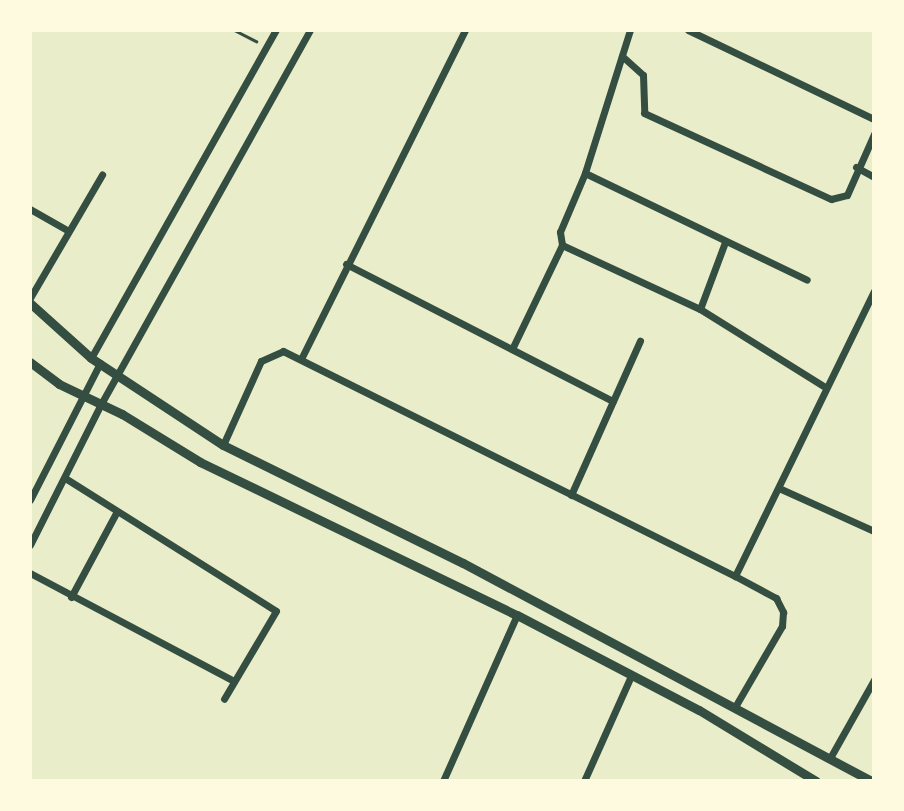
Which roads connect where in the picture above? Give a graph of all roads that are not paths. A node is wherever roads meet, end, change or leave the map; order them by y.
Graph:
1 (276, 30) edge
2 (310, 30) edge
3 (630, 30) edge
4 (688, 30) edge
5 (461, 31) edge
6 (622, 56) junction
7 (874, 119) edge
8 (874, 134) edge
9 (856, 167) junction
10 (585, 173) junction
11 (102, 175) dead end
12 (874, 177) edge
13 (30, 209) edge
14 (67, 230) junction
15 (725, 242) junction
16 (562, 245) junction
17 (346, 264) junction
18 (807, 280) dead end
19 (874, 291) edge
20 (30, 301) edge
21 (700, 309) junction
22 (640, 341) dead end
23 (512, 349) junction
24 (302, 357) junction
25 (96, 361) junction
26 (30, 362) edge
27 (118, 374) junction
28 (823, 386) junction
29 (82, 395) junction
30 (613, 401) junction
31 (101, 404) junction
32 (223, 445) junction
33 (65, 478) junction
34 (781, 489) junction
35 (571, 495) junction
36 (30, 500) edge
37 (116, 513) junction
38 (874, 531) edge
39 (30, 545) edge
40 (30, 573) edge
41 (735, 576) junction
42 (71, 597) junction
43 (517, 615) junction
44 (631, 676) junction
45 (874, 680) edge
46 (234, 681) junction
47 (224, 699) dead end
48 (736, 705) junction
49 (830, 758) junction
50 (443, 781) edge
51 (584, 781) edge
52 (816, 781) edge
53 (871, 781) edge

1 - 25 street
2 - 27 street
3 - 6 street
4 - 7 street
5 - 17 street
6 - 9 street
6 - 10 street
8 - 9 street
9 - 12 street
10 - 15 street
10 - 16 street
11 - 14 street
13 - 14 street
14 - 20 street
15 - 18 street
15 - 21 street
16 - 21 street
16 - 23 street
17 - 23 street
17 - 24 street
19 - 28 street
20 - 25 street
21 - 28 street
22 - 30 street
23 - 30 street
24 - 32 street
24 - 35 street
25 - 27 street
25 - 29 street
26 - 29 street
27 - 31 street
27 - 32 street
28 - 34 street
29 - 31 street
29 - 36 street
30 - 35 street
31 - 33 street
31 - 43 street
32 - 48 street
33 - 37 street
33 - 39 street
34 - 38 street
34 - 41 street
35 - 41 street
37 - 42 street
37 - 46 street
40 - 42 street
41 - 48 street
42 - 46 street
43 - 44 street
43 - 50 street
44 - 51 street
44 - 52 street
45 - 49 street
46 - 47 street
48 - 49 street
49 - 53 street

